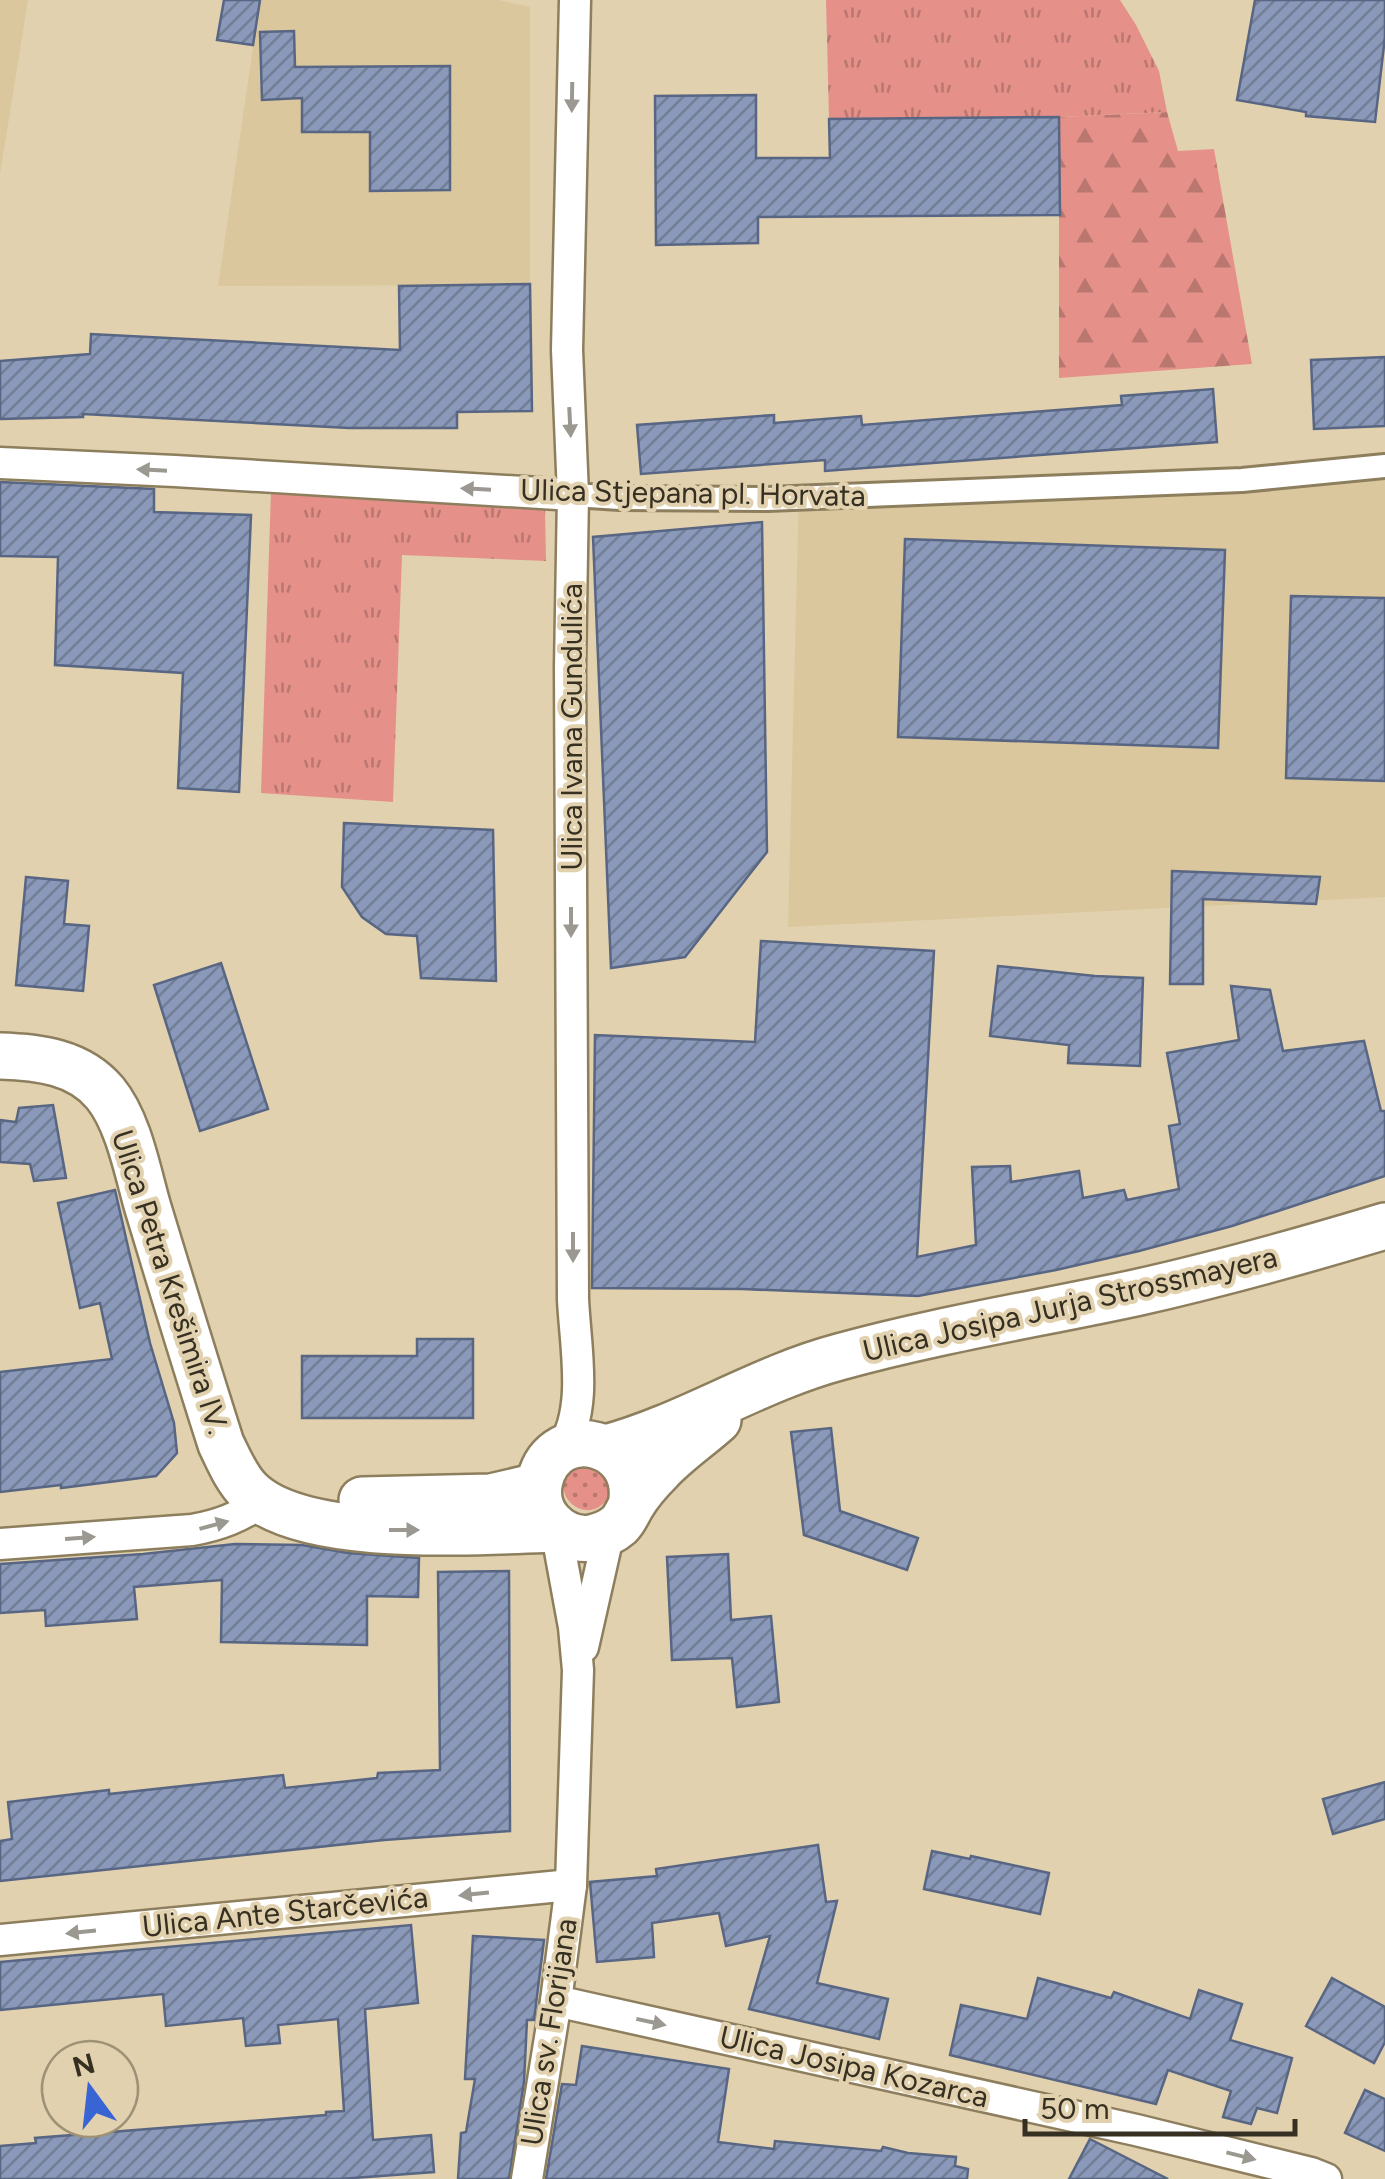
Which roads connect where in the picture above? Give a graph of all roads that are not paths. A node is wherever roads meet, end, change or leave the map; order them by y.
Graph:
1 (576, 0) edge
2 (0, 463) edge
3 (1385, 466) edge
4 (574, 496) junction
5 (0, 1056) edge
6 (1385, 1226) edge
7 (756, 1386) junction
8 (606, 1448) junction
9 (550, 1468) junction
10 (269, 1504) junction
11 (620, 1519) junction
12 (556, 1529) junction
13 (0, 1544) edge
14 (578, 1670) junction
15 (571, 1885) junction
16 (0, 1940) edge
17 (556, 2001) junction
18 (527, 2179) edge
19 (1326, 2179) edge

1 -> 4 street, Ulica Ivana Gundulića
4 -> 2 street, Ulica Stjepana pl. Horvata
3 - 4 street, Ulica Stjepana pl. Horvata
4 -> 9 street, Ulica Ivana Gundulića
5 - 10 main road, Ulica Petra Krešimira IV.
6 - 7 main road, Ulica Josipa Jurja Strossmayera
7 - 8 main road
7 - 11 main road
8 - 9 main road
8 - 11 main road
9 - 10 main road
9 - 12 main road
10 -> 12 main road
13 -> 10 street
11 - 12 main road
11 - 14 street
12 - 14 street
14 - 15 street, Ulica sv. Florijana
15 -> 16 street, Ulica Ante Starčevića
15 - 17 street, Ulica sv. Florijana
17 - 18 street, Ulica sv. Florijana
17 -> 19 street, Ulica Josipa Kozarca

